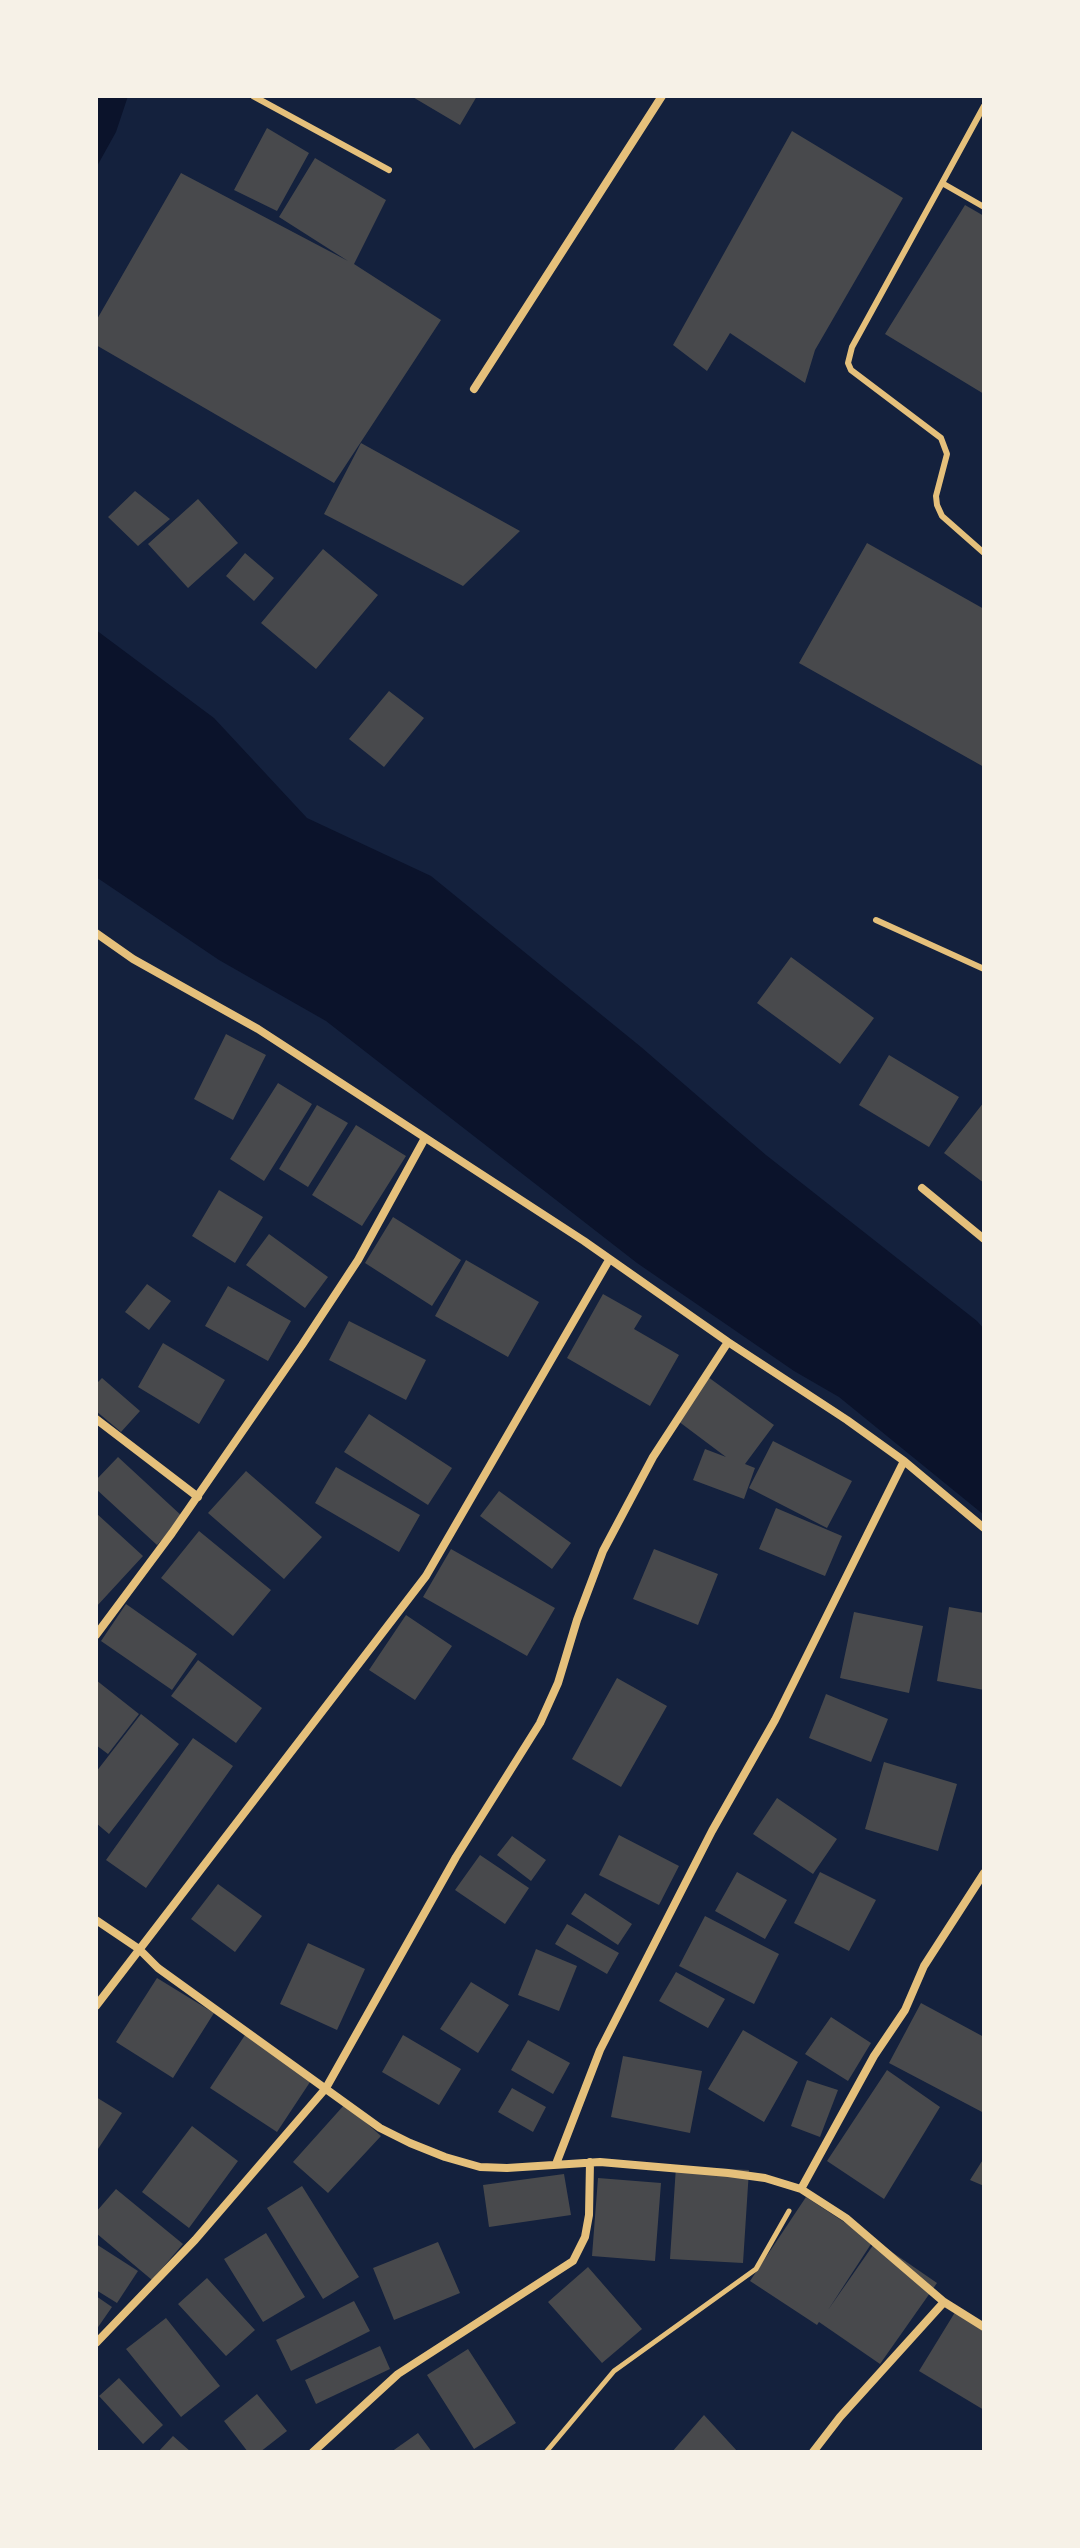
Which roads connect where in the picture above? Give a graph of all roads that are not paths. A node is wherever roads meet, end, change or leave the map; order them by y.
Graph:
1 (253, 96) edge
2 (662, 96) edge
3 (984, 106) edge
4 (389, 170) dead end
5 (942, 183) junction
6 (984, 207) edge
7 (474, 389) dead end
8 (984, 553) edge
9 (876, 920) dead end
10 (96, 933) edge
11 (984, 969) edge
12 (425, 1138) junction
13 (922, 1188) dead end
14 (984, 1239) edge
15 (609, 1260) junction
16 (728, 1342) junction
17 (96, 1419) edge
18 (904, 1461) junction
19 (198, 1497) junction
20 (984, 1528) edge
21 (96, 1635) edge
22 (984, 1873) edge
23 (96, 1920) edge
24 (139, 1949) junction
25 (96, 2006) edge
26 (326, 2088) junction
27 (590, 2162) junction
28 (556, 2164) junction
29 (801, 2189) junction
30 (944, 2302) junction
31 (983, 2325) edge
32 (96, 2343) edge
33 (313, 2452) edge
34 (813, 2452) edge

1 - 4 lane
2 - 7 street
3 - 5 lane
5 - 6 lane
5 - 8 lane
9 - 11 lane
10 - 12 street
12 - 15 street
12 - 19 street
13 - 14 street
15 - 16 street
15 - 24 street
16 - 18 street
16 - 26 street
17 - 19 street
18 - 20 street
18 - 28 street
19 - 21 street
22 - 29 street
23 - 24 street
24 - 25 street
24 - 26 street
26 - 28 street
26 - 32 street
27 - 28 street
27 - 29 street
27 - 33 street
29 - 30 street
30 - 31 street
30 - 34 street

